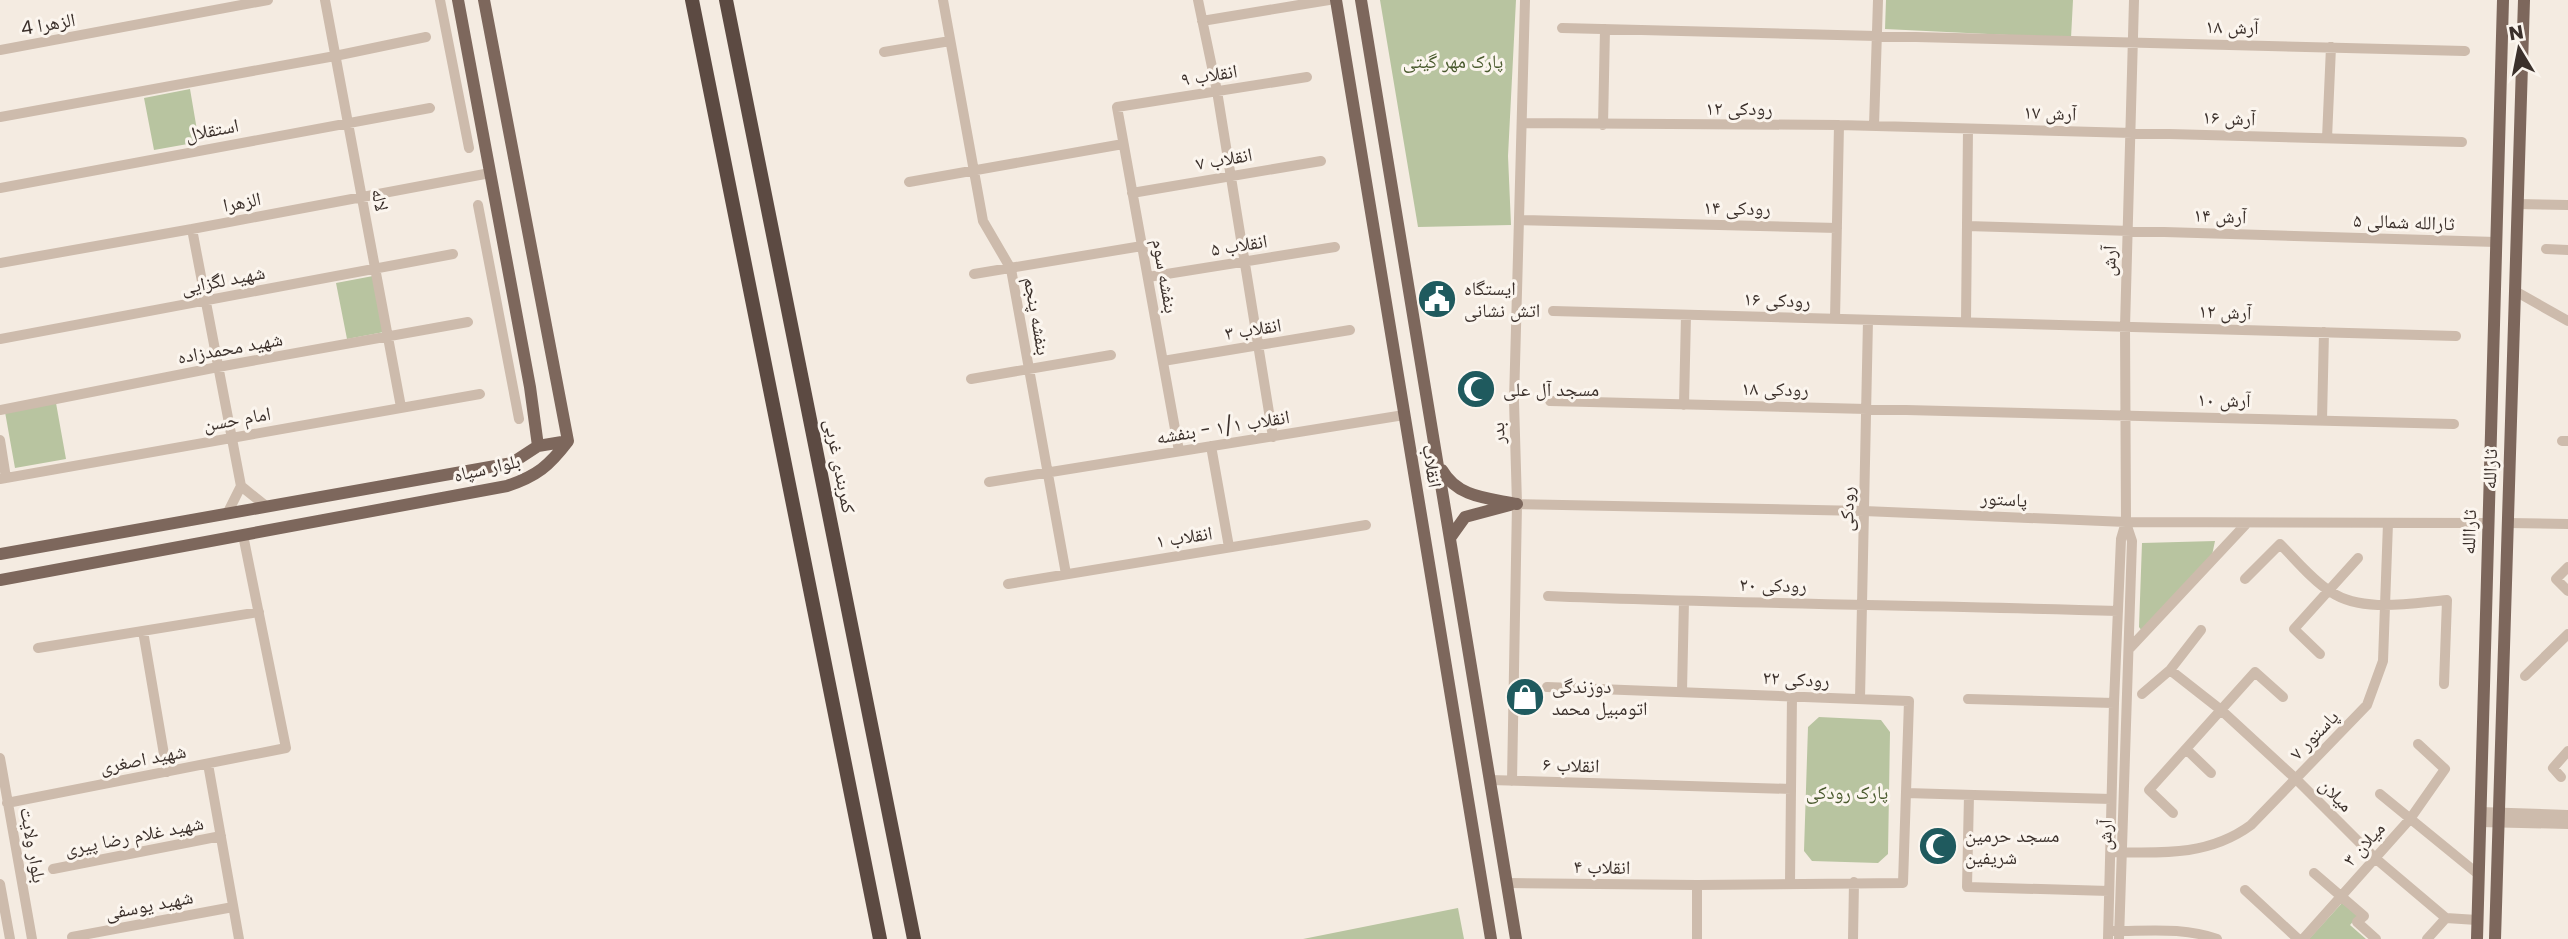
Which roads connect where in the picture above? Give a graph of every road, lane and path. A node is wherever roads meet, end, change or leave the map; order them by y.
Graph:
1 (268, 0) edge
2 (325, 0) edge
3 (440, 0) edge
4 (458, 0) edge
5 (484, 0) edge
6 (692, 0) edge
7 (726, 0) edge
8 (943, 0) edge
9 (1199, 0) edge
10 (1329, 0) edge
11 (1336, 0) edge
12 (1362, 0) edge
13 (1525, 0) edge
14 (1878, 0) edge
15 (2134, 0) edge
16 (2503, 0) edge
17 (2524, 0) edge
18 (1202, 21) junction
19 (1562, 28) dead end
20 (1605, 29) junction
21 (1877, 36) junction
22 (426, 37) dead end
23 (950, 41) junction
24 (2133, 42) junction
25 (2331, 47) junction
26 (0, 50) edge
27 (2465, 51) dead end
28 (884, 52) dead end
29 (335, 56) junction
30 (470, 62) junction
31 (453, 65) junction
32 (1307, 77) dead end
33 (1217, 91) junction
34 (1117, 107) joint
35 (430, 108) dead end
36 (0, 117) edge
37 (348, 123) junction
38 (1522, 123) junction
39 (1603, 125) junction
40 (1839, 125) junction
41 (1874, 126) junction
42 (1968, 129) junction
43 (2130, 133) junction
44 (2328, 138) junction
45 (2462, 142) dead end
46 (1124, 144) junction
47 (469, 148) dead end
48 (1321, 161) dead end
49 (972, 171) junction
50 (490, 173) junction
51 (1231, 175) junction
52 (909, 182) dead end
53 (0, 188) edge
54 (1132, 193) junction
55 (361, 196) junction
56 (2517, 204) junction
57 (478, 205) dead end
58 (2568, 205) edge
59 (1519, 220) junction
60 (1967, 226) junction
61 (1837, 228) junction
62 (192, 229) junction
63 (2128, 231) junction
64 (2312, 237) joint
65 (2496, 242) junction
66 (1142, 246) junction
67 (1335, 247) dead end
68 (2546, 249) dead end
69 (2568, 250) edge
70 (453, 254) dead end
71 (1245, 262) junction
72 (0, 263) edge
73 (375, 269) junction
74 (1011, 269) junction
75 (974, 274) dead end
76 (1148, 277) junction
77 (2515, 291) junction
78 (205, 302) junction
79 (516, 309) junction
80 (498, 311) junction
81 (1553, 311) dead end
82 (1686, 314) junction
83 (1835, 319) junction
84 (1868, 320) junction
85 (2568, 320) edge
86 (468, 322) dead end
87 (1966, 322) junction
88 (2125, 327) junction
89 (1350, 330) dead end
90 (2324, 332) junction
91 (2456, 336) dead end
92 (388, 338) junction
93 (0, 339) edge
94 (1259, 346) junction
95 (1111, 355) dead end
96 (1163, 361) junction
97 (218, 367) junction
98 (1028, 369) junction
99 (971, 379) dead end
100 (480, 394) dead end
101 (1550, 401) dead end
102 (1684, 405) junction
103 (401, 407) junction
104 (1866, 409) junction
105 (0, 410) edge
106 (2004, 413) joint
107 (1404, 415) junction
108 (2125, 415) junction
109 (519, 419) dead end
110 (2322, 421) junction
111 (2454, 424) dead end
112 (1273, 437) junction
113 (234, 438) junction
114 (0, 440) edge
115 (568, 441) junction
116 (538, 446) junction
117 (1211, 446) junction
118 (1180, 451) junction
119 (1438, 463) junction
120 (1048, 473) junction
121 (3, 479) edge
122 (989, 482) dead end
123 (241, 486) junction
124 (1517, 504) junction
125 (267, 507) junction
126 (1864, 511) junction
127 (227, 514) junction
128 (2126, 522) junction
129 (2247, 523) junction
130 (2388, 523) junction
131 (2488, 523) junction
132 (2507, 523) junction
133 (2568, 524) edge
134 (1366, 525) dead end
135 (243, 535) junction
136 (1450, 538) junction
137 (1229, 547) junction
138 (0, 554) edge
139 (2358, 558) dead end
140 (2568, 567) edge
141 (1066, 574) junction
142 (2245, 579) dead end
143 (0, 580) edge
144 (1009, 584) dead end
145 (2328, 591) junction
146 (2568, 591) edge
147 (1548, 596) dead end
148 (1684, 601) junction
149 (1862, 603) junction
150 (2385, 606) junction
151 (2118, 611) junction
152 (259, 612) junction
153 (2201, 630) dead end
154 (143, 631) junction
155 (2568, 634) edge
156 (37, 648) dead end
157 (2129, 649) junction
158 (2320, 654) dead end
159 (2170, 670) junction
160 (2525, 676) dead end
161 (2444, 684) dead end
162 (1547, 687) dead end
163 (1682, 691) junction
164 (2142, 694) dead end
165 (1792, 696) junction
166 (2283, 697) dead end
167 (1860, 699) junction
168 (1968, 699) dead end
169 (2113, 702) junction
170 (2221, 710) junction
171 (2418, 744) dead end
172 (2186, 749) junction
173 (2568, 751) edge
174 (0, 758) edge
175 (208, 764) junction
176 (167, 772) junction
177 (2211, 773) dead end
178 (2561, 777) dead end
179 (2295, 779) junction
180 (1490, 780) junction
181 (1512, 780) junction
182 (1791, 789) junction
183 (1906, 793) junction
184 (2381, 794) dead end
185 (1969, 795) junction
186 (2111, 799) junction
187 (7, 803) junction
188 (2173, 813) dead end
189 (2568, 815) edge
190 (2480, 817) junction
191 (2498, 817) junction
192 (2410, 818) junction
193 (2516, 818) junction
194 (2568, 824) edge
195 (221, 836) junction
196 (2117, 852) junction
197 (2375, 858) junction
198 (53, 869) dead end
199 (2314, 873) dead end
200 (2479, 874) junction
201 (1854, 882) junction
202 (1507, 883) junction
203 (0, 884) edge
204 (1790, 884) junction
205 (1697, 885) junction
206 (2245, 890) dead end
207 (2109, 891) junction
208 (2341, 897) junction
209 (233, 907) junction
210 (2446, 918) junction
211 (2477, 920) junction
212 (2114, 935) edge
213 (72, 937) edge
214 (10, 939) edge
215 (32, 939) edge
216 (239, 939) edge
217 (880, 939) edge
218 (914, 939) edge
219 (1490, 939) edge
220 (1516, 939) edge
221 (1697, 939) edge
222 (1853, 939) edge
223 (2217, 939) edge
224 (2300, 939) edge
225 (2376, 939) edge
226 (2427, 939) edge
227 (2477, 939) edge
228 (2495, 939) edge

1 - 26 street, الزهرا 4
2 - 29 street, لاله
3 - 31 street
4 - 30 main road, بلوار سپاه
5 - 115 main road
6 - 217 highway
7 - 218 highway, کمربندی غربی
8 - 23 street, بنفشه پنجم
9 - 18 street
10 - 18 street
11 - 107 main road, انقلاب
12 - 119 main road, انقلاب
13 - 38 street, بدر
14 - 21 street
15 - 24 street, آرش
16 - 65 main road, ثاراالله
17 - 56 main road, ثارالله
18 - 33 street
19 - 20 street, آرش ۱۸
20 - 21 street, آرش ۱۸
20 - 39 street
21 - 24 street, آرش ۱۸
21 - 41 street
22 - 29 street
23 - 28 street
23 - 49 street, بنفشه پنجم
24 - 25 street, آرش ۱۸
24 - 43 street, آرش
25 - 27 street, آرش ۱۸
25 - 44 street
29 - 36 street
29 - 37 street, لاله
30 - 31 street
30 - 50 main road, بلوار سپاه
31 - 47 street
32 - 33 street, انقلاب ۹
33 - 34 street, انقلاب ۹
33 - 51 street
34 - 46 street, بنفشه سوم
35 - 37 street, استقلال
37 - 53 street, استقلال
37 - 55 street, لاله
38 - 39 street, رودکی ۱۲
38 - 59 street, بدر
39 - 40 street, رودکی ۱۲
40 - 41 street, رودکی ۱۲
40 - 61 street
41 - 42 street, آرش ۱۷
42 - 43 street, آرش ۱۷
42 - 60 street
43 - 44 street, آرش ۱۶
43 - 63 street, آرش
44 - 45 street, آرش ۱۶
46 - 49 street
46 - 54 street, بنفشه سوم
48 - 51 street, انقلاب ۷
49 - 52 street
49 - 74 street, بنفشه پنجم
50 - 55 street, الزهرا
50 - 79 main road, بلوار سپاه
51 - 54 street, انقلاب ۷
51 - 71 street
54 - 66 street, بنفشه سوم
55 - 62 street, الزهرا
55 - 73 street, لاله
56 - 58 street
56 - 77 main road, ثارالله
57 - 80 street
59 - 61 street, رودکی ۱۴
59 - 124 street, بدر
60 - 63 street, آرش ۱۴
60 - 87 street
61 - 83 street
62 - 72 street, الزهرا
62 - 78 street
63 - 64 street, آرش ۱۴
63 - 88 street, آرش
64 - 65 street, ثارالله شمالی ۵
65 - 131 main road, ثاراالله
66 - 74 street
66 - 76 street, بنفشه سوم
67 - 71 street, انقلاب ۵
68 - 69 street
70 - 73 street, شهید لگزایی
71 - 76 street, انقلاب ۵
71 - 94 street
73 - 78 street, شهید لگزایی
73 - 92 street, لاله
74 - 75 street
74 - 98 street, بنفشه پنجم
76 - 96 street, بنفشه سوم
77 - 85 street
77 - 132 main road, ثارالله
78 - 93 street, شهید لگزایی
78 - 97 street
79 - 80 street
79 - 116 main road, بلوار سپاه
80 - 109 street
81 - 82 street, رودکی ۱۶
82 - 83 street, رودکی ۱۶
82 - 102 street
83 - 84 street, رودکی ۱۶
84 - 87 street, رودکی ۱۶
84 - 104 street, رودکی
86 - 92 street, شهید محمدزاده
87 - 88 street, آرش ۱۲
88 - 90 street, آرش ۱۲
88 - 108 street, آرش
89 - 94 street, انقلاب ۳
90 - 91 street, آرش ۱۲
90 - 110 street
92 - 97 street, شهید محمدزاده
92 - 103 street, لاله
94 - 96 street, انقلاب ۳
94 - 112 street
95 - 98 street
96 - 118 street, بنفشه سوم
97 - 105 street, شهید محمدزاده
97 - 113 street
98 - 99 street
98 - 120 street, بنفشه پنجم
100 - 103 street, امام حسن
101 - 102 street, رودکی ۱۸
102 - 104 street, رودکی ۱۸
103 - 113 street, امام حسن
104 - 106 street, رودکی ۱۸
104 - 126 street, رودکی
106 - 108 street, آرش ۱۰
107 - 112 street, انقلاب ۱/۱ - بنفشه
107 - 219 main road, انقلاب
108 - 110 street, آرش ۱۰
108 - 128 street, آرش
110 - 111 street, آرش ۱۰
112 - 117 street, انقلاب ۱/۱ - بنفشه
113 - 121 street, امام حسن
113 - 123 street
114 - 121 street
115 - 116 main road
115 - 135 main road, بلوار سپاه
116 - 125 main road, بلوار سپاه
117 - 118 street, انقلاب ۱/۱ - بنفشه
117 - 137 street
118 - 120 street, انقلاب ۱/۱ - بنفشه
119 - 124 main road
119 - 136 main road, انقلاب
120 - 122 street, انقلاب ۱/۱ - بنفشه
120 - 141 street, بنفشه پنجم
123 - 125 street
123 - 127 street
124 - 126 street, پاستور
124 - 136 main road
124 - 181 street, بدر
125 - 127 main road, بلوار سپاه
126 - 128 street, پاستور
126 - 149 street, رودکی
127 - 138 main road, بلوار سپاه
128 - 129 street, پاستور
128 - 151 street, آرش
128 - 157 street, آرش
129 - 130 street, پاستور
129 - 157 street
130 - 131 street, پاستور
130 - 150 street, پاستور ۷
131 - 132 main road
131 - 190 main road, ثاراالله
132 - 133 street
132 - 191 main road, ثارالله
134 - 137 street, انقلاب ۱
135 - 143 main road, بلوار سپاه
135 - 152 street
136 - 180 main road, انقلاب
137 - 141 street, انقلاب ۱
139 - 145 street
140 - 146 street
141 - 144 street, انقلاب ۱
142 - 145 street
145 - 150 street
145 - 158 street
147 - 148 street, رودکی ۲۰
148 - 149 street, رودکی ۲۰
148 - 163 street
149 - 151 street, رودکی ۲۰
149 - 167 street, رودکی
150 - 161 street
150 - 179 street, پاستور ۷
151 - 169 street, آرش
152 - 154 street
152 - 175 street, شهید اصغری
153 - 159 street
154 - 156 street
154 - 176 street
155 - 160 street
157 - 196 street, آرش
159 - 164 street
159 - 170 street, میلان
162 - 163 street, رودکی ۲۲
163 - 165 street, رودکی ۲۲
165 - 167 street, رودکی ۲۲
165 - 182 street
166 - 170 street
167 - 183 street, رودکی ۲۲
168 - 169 street
169 - 186 street, آرش
170 - 172 street
170 - 179 street, میلان
171 - 192 street, میلان ۳
172 - 177 street
172 - 188 street
173 - 178 street
174 - 187 street, بلوار ولایت
175 - 176 street, شهید اصغری
175 - 195 street
176 - 187 street, شهید اصغری
179 - 196 street, پاستور ۷
179 - 197 street, میلان
180 - 181 street, انقلاب ۶
180 - 202 main road, انقلاب
181 - 182 street, انقلاب ۶
182 - 204 street
183 - 185 street
183 - 201 street, انقلاب ۴
184 - 192 street
185 - 186 street
185 - 207 street
186 - 196 street, آرش
187 - 215 street, بلوار ولایت
189 - 193 street
190 - 191 street
190 - 200 main road, ثاراالله
191 - 193 street
191 - 228 main road, ثارالله
192 - 197 street, میلان ۳
192 - 200 street
193 - 194 street
195 - 198 street, شهید غلام رضا پیری
195 - 209 street
196 - 207 street, آرش
196 - 212 street, آرش
197 - 208 street, میلان ۳
197 - 210 street, میلان
199 - 208 street
200 - 211 main road, ثاراالله
201 - 204 street, انقلاب ۴
201 - 222 street
202 - 205 street, انقلاب ۴
202 - 220 main road, انقلاب
203 - 214 street, بلوار ولایت
204 - 205 street, انقلاب ۴
205 - 221 street
206 - 224 street
207 - 212 street, آرش
208 - 224 street, میلان ۳
208 - 225 street
209 - 213 street, شهید یوسفی
209 - 216 street
210 - 211 street
210 - 226 street
211 - 227 main road, ثاراالله
212 - 223 street

